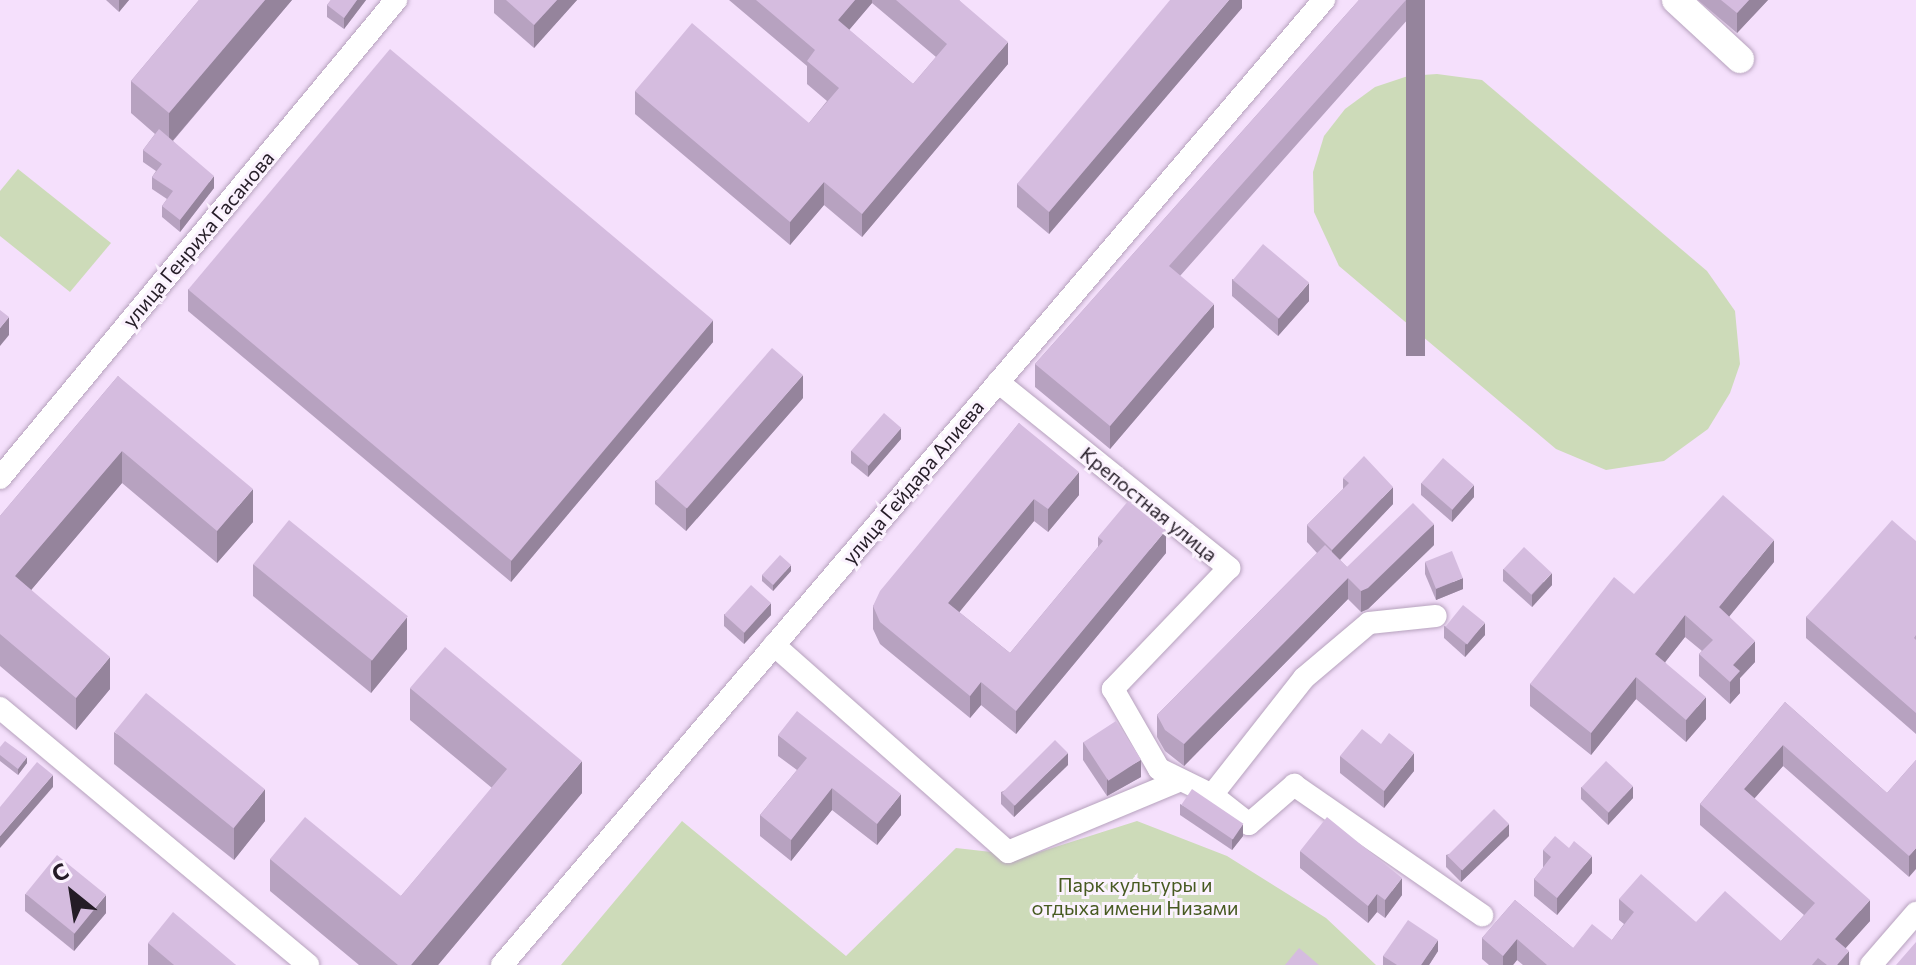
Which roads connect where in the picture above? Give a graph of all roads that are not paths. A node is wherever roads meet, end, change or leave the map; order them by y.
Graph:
1 (396, 0) edge
2 (1324, 0) edge
3 (1676, 0) edge
4 (1740, 59) dead end
5 (998, 382) junction
6 (0, 478) edge
7 (1436, 616) dead end
8 (774, 645) junction
9 (0, 708) edge
10 (1181, 780) junction
11 (1212, 795) junction
12 (1916, 913) edge
13 (1482, 915) dead end
14 (308, 965) edge
15 (502, 965) edge
16 (1871, 965) edge

1 - 6 street, улица Генриха Гасанова
2 - 5 street, улица Гейдара Алиева
3 - 4 street
5 - 8 street, улица Гейдара Алиева
5 - 10 street, Крепостная улица
7 - 11 street
8 - 10 street
8 - 15 street, улица Гейдара Алиева
9 - 14 street
10 - 11 street, Крепостная улица
11 - 13 street, Крепостная улица
12 - 16 street

